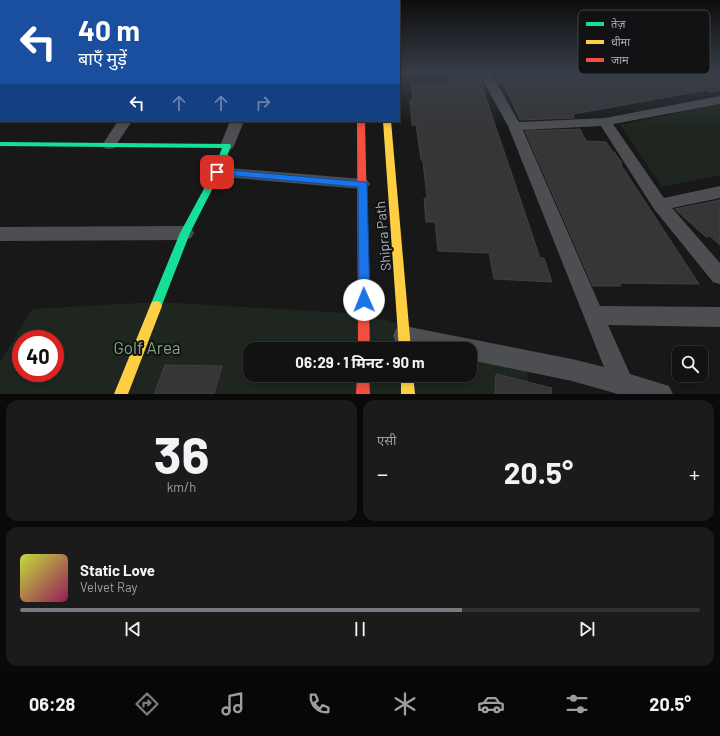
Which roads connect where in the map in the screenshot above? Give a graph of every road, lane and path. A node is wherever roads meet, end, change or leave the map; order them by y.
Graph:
1 (495, 91) edge
2 (720, 100) edge
3 (124, 122) edge
4 (237, 122) edge
5 (361, 122) edge
6 (388, 122) edge
7 (605, 122) junction
8 (515, 126) junction
9 (0, 144) edge
10 (108, 146) junction
11 (226, 146) junction
12 (217, 172) junction
13 (362, 184) junction
14 (720, 192) edge
15 (660, 205) junction
16 (185, 233) junction
17 (0, 234) edge
18 (720, 276) edge
19 (594, 315) junction
20 (720, 317) edge
21 (364, 342) edge
22 (404, 342) edge
23 (477, 354) edge
24 (364, 382) edge
25 (407, 382) edge
26 (622, 383) junction
27 (121, 394) edge
28 (363, 394) edge
29 (408, 394) edge
30 (661, 394) edge

1 - 8 street
2 - 7 street
3 - 10 street
4 - 11 street
5 - 13 street, Shipra Path
6 - 22 street, Shipra Path
7 - 8 street
7 - 15 street
8 - 19 street
9 - 10 street
10 - 11 street
11 - 12 street
12 - 13 street
12 - 16 street
13 - 21 street, Shipra Path
14 - 15 street
15 - 18 street
16 - 17 street
16 - 27 street
19 - 20 street
19 - 26 street
23 - 26 street
24 - 28 street
25 - 29 street
26 - 30 street

